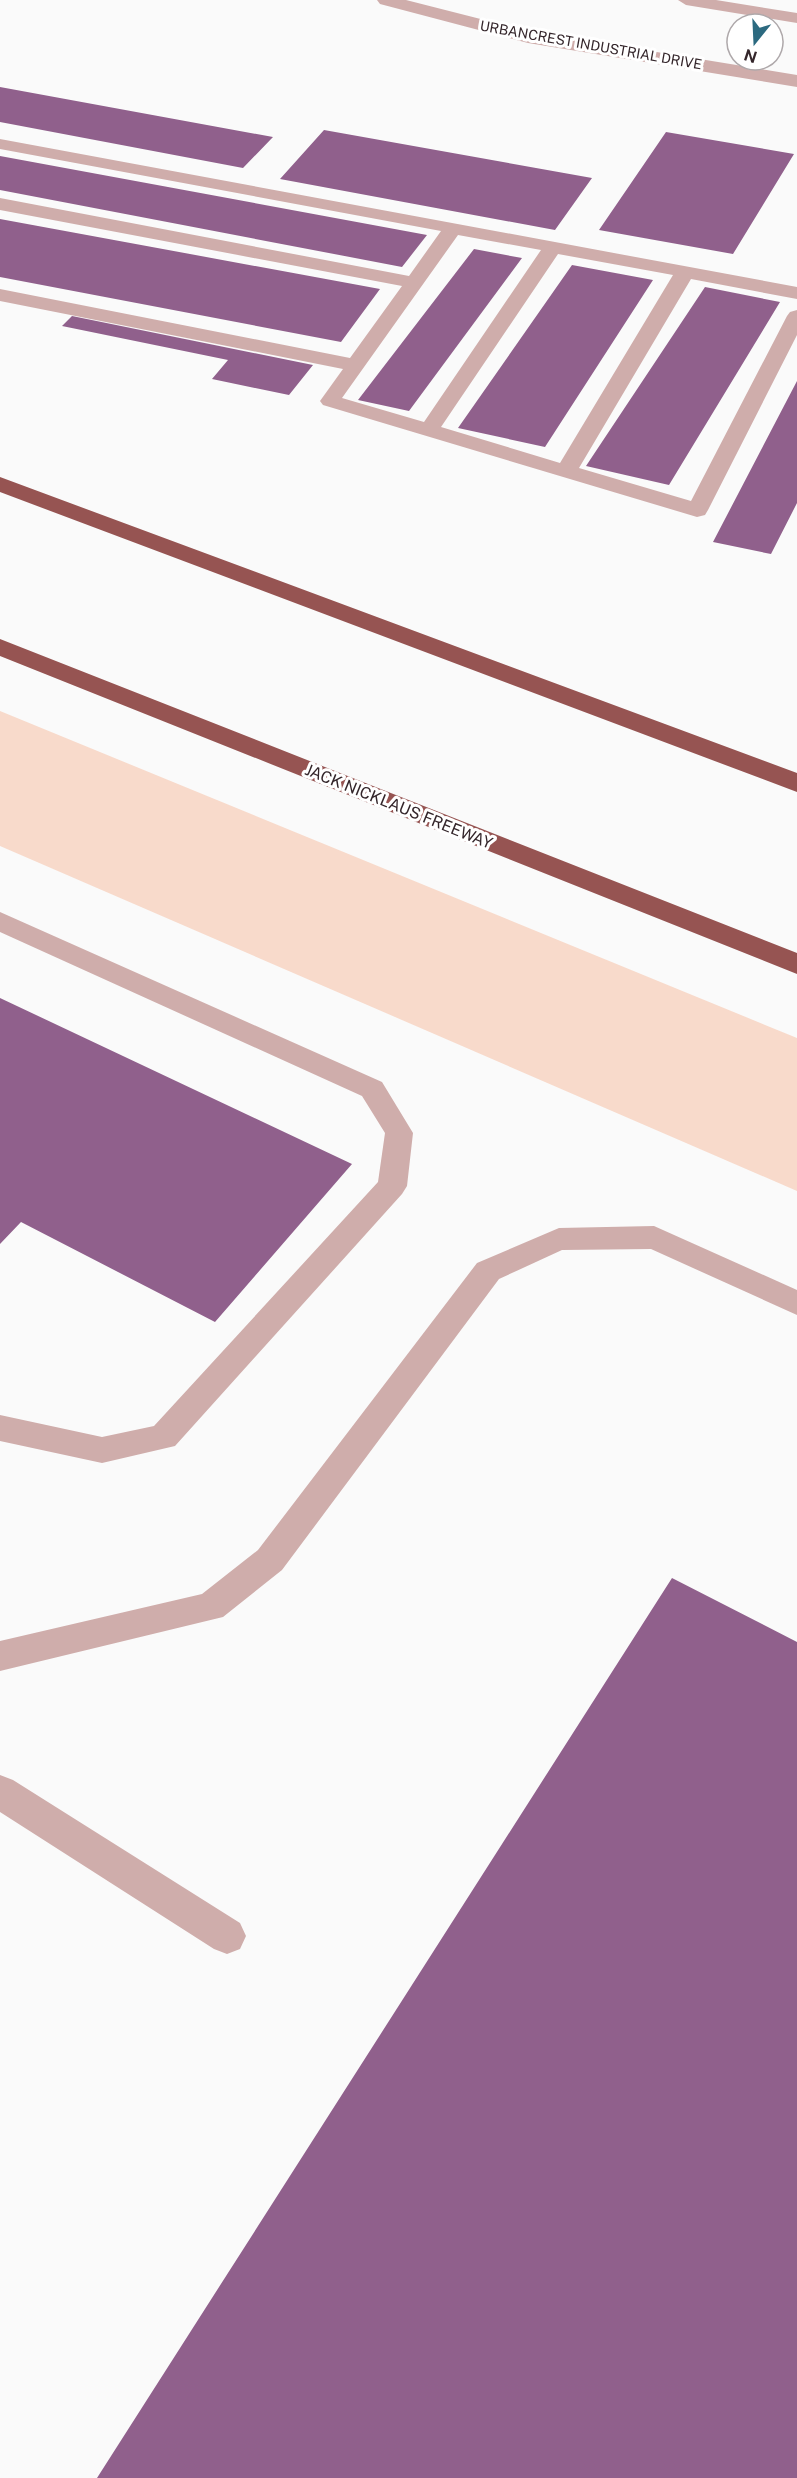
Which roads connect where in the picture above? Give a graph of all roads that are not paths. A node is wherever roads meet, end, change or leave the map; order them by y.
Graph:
1 (386, 0) edge
2 (686, 0) edge
3 (797, 18) edge
4 (797, 81) edge
5 (0, 144) edge
6 (0, 204) edge
7 (453, 228) junction
8 (553, 247) junction
9 (685, 272) junction
10 (414, 283) junction
11 (797, 293) edge
12 (0, 295) edge
13 (797, 316) edge
14 (356, 364) junction
15 (429, 430) junction
16 (566, 471) junction
17 (0, 484) edge
18 (0, 647) edge
19 (797, 783) edge
20 (0, 921) edge
21 (797, 964) edge
22 (797, 1303) edge
23 (0, 1428) edge
24 (0, 1656) edge
25 (0, 1792) edge
26 (227, 1936) dead end

1 - 4 street, URBANCREST INDUSTRIAL DRIVE
2 - 3 lane
5 - 7 lane
6 - 10 lane
7 - 8 lane
7 - 10 lane
8 - 9 lane
8 - 15 lane
9 - 11 lane
9 - 16 lane
10 - 14 lane
12 - 14 lane
13 - 16 lane
14 - 15 lane
15 - 16 lane
17 - 19 highway
18 - 21 highway, JACK NICKLAUS FREEWAY
20 - 23 lane
22 - 24 lane
25 - 26 lane

